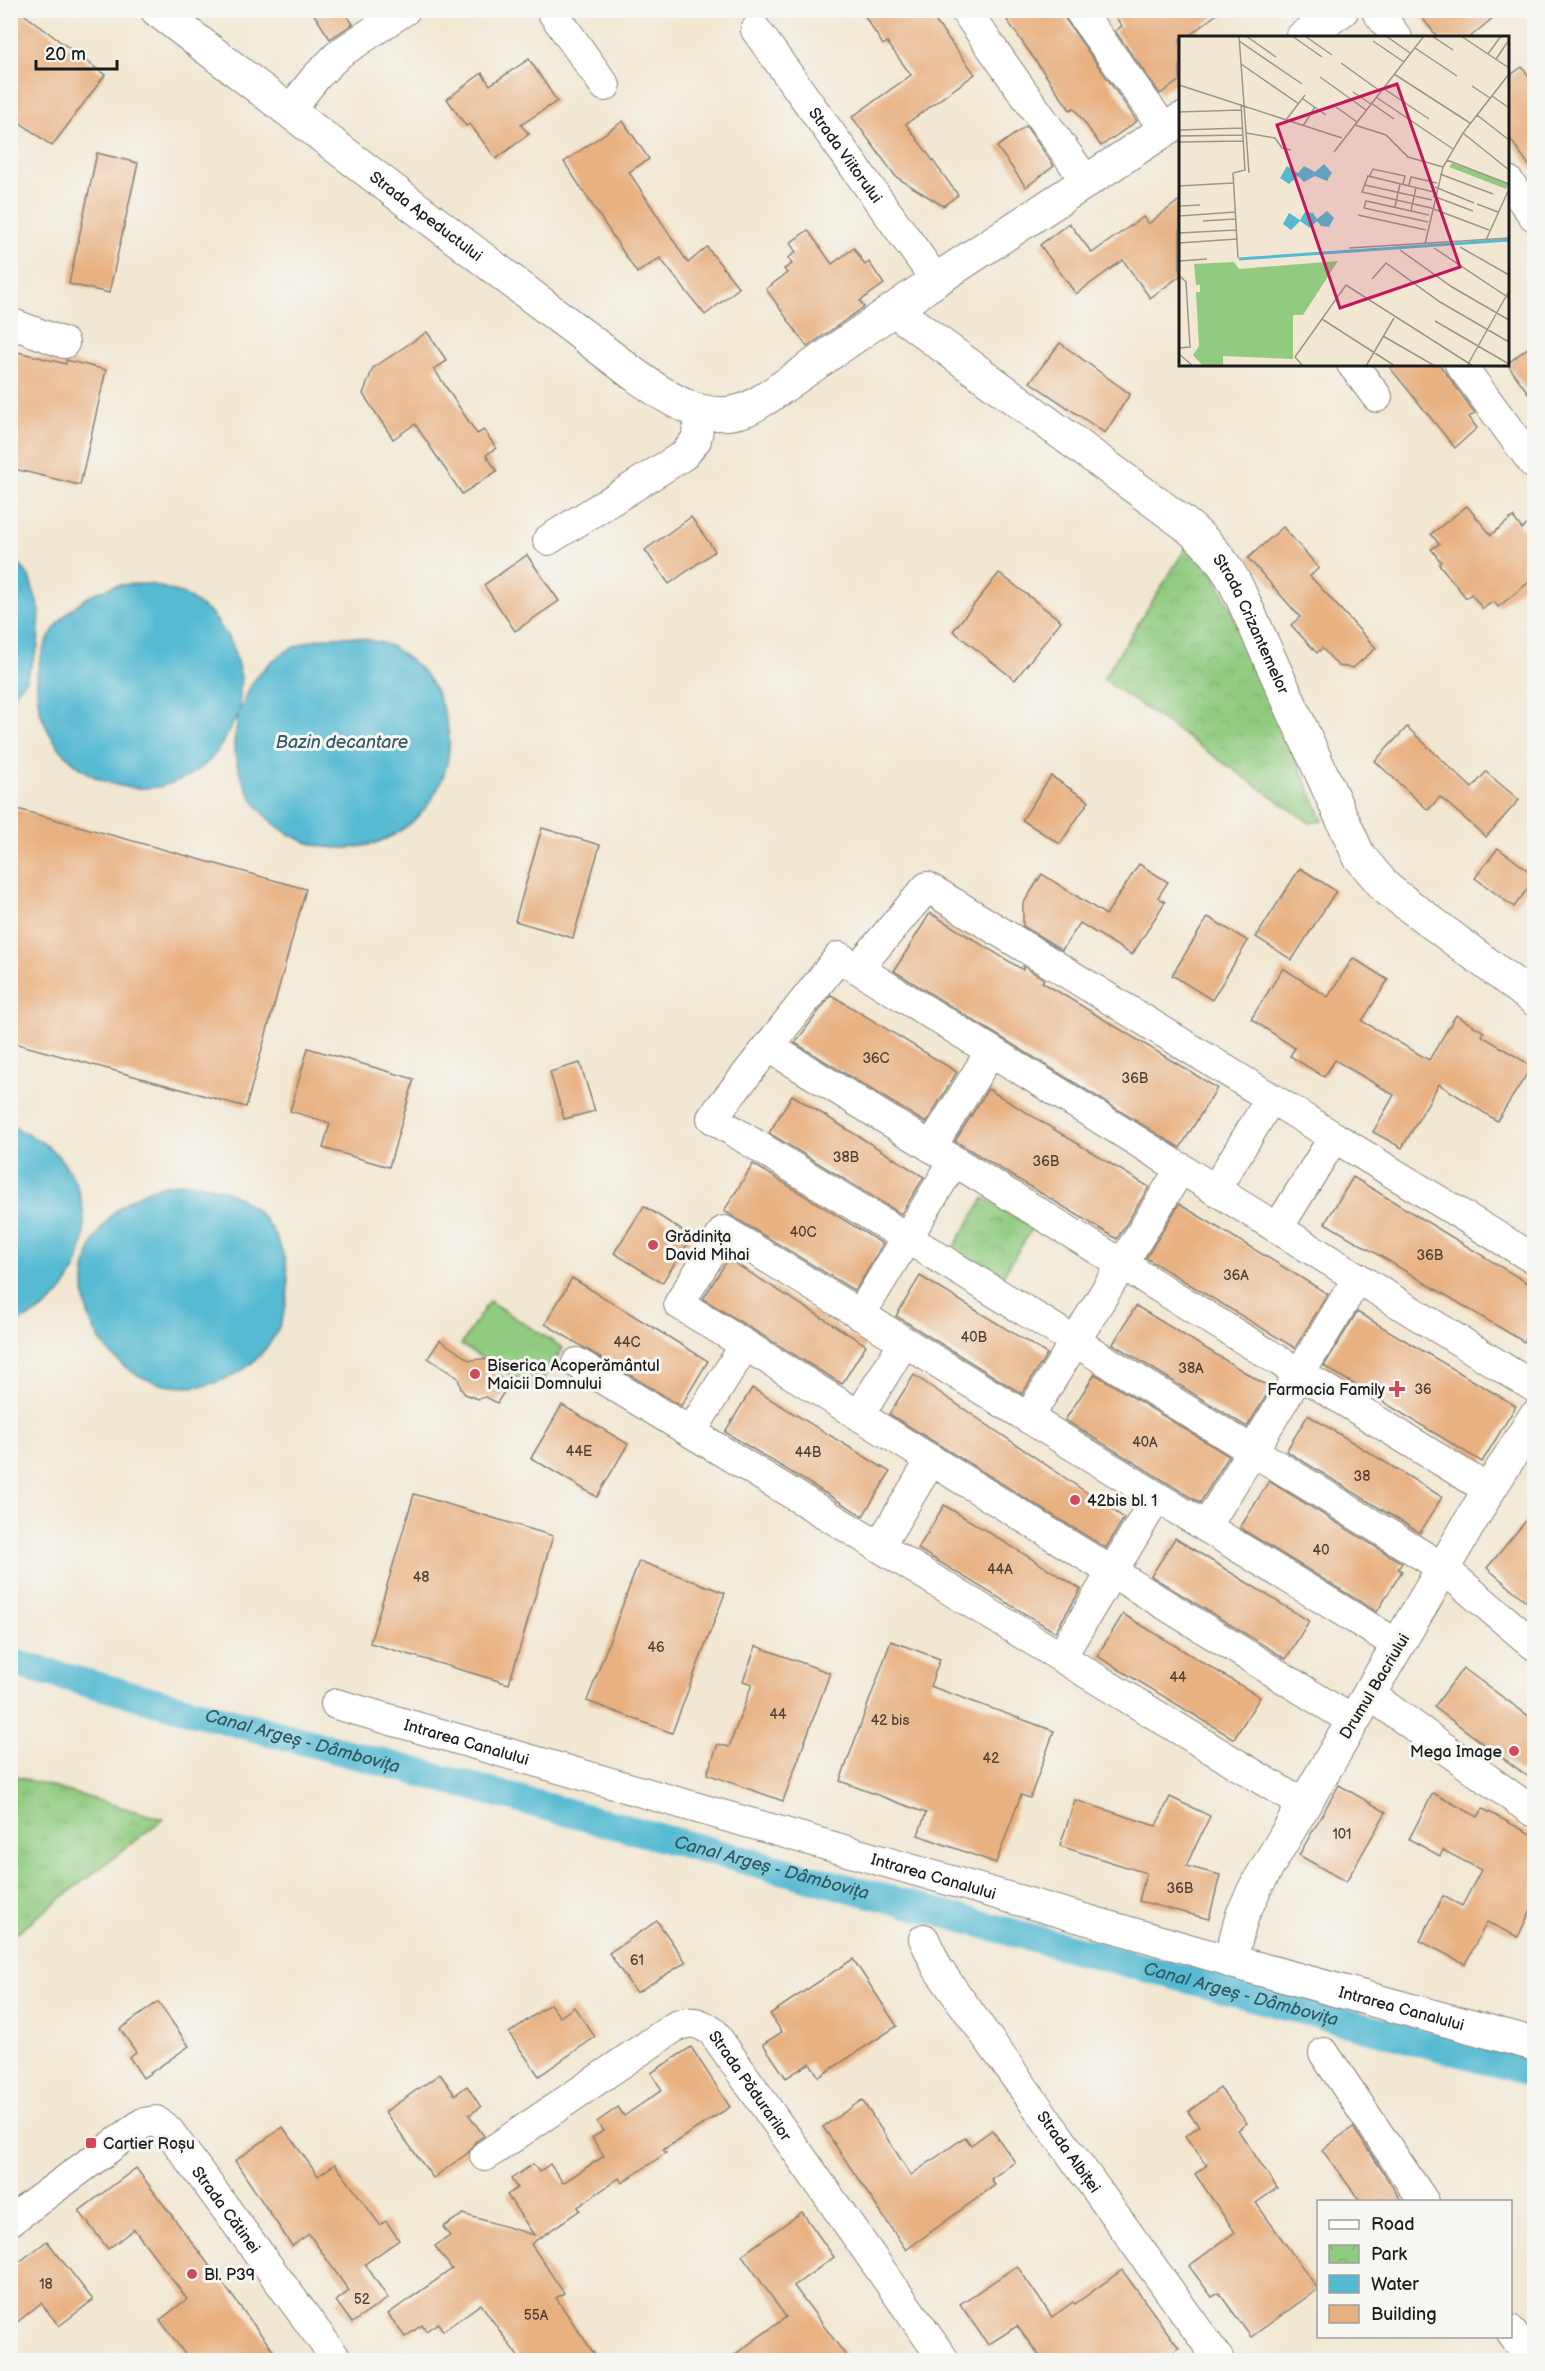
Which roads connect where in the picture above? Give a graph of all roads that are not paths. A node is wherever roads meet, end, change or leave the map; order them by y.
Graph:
1 (157, 10) edge
2 (405, 10) edge
3 (551, 10) edge
4 (965, 10) edge
5 (1079, 10) edge
6 (1376, 10) edge
7 (756, 30) dead end
8 (1395, 36) edge
9 (605, 86) dead end
10 (289, 111) junction
11 (1175, 128) edge
12 (1086, 181) junction
13 (1509, 182) edge
14 (1534, 216) edge
15 (936, 280) junction
16 (894, 310) junction
17 (10, 323) edge
18 (64, 343) dead end
19 (1354, 366) edge
20 (1461, 366) edge
21 (1377, 397) dead end
22 (701, 411) junction
23 (1534, 464) edge
24 (548, 540) dead end
25 (858, 968) junction
26 (1534, 999) edge
27 (769, 1047) junction
28 (991, 1051) junction
29 (1271, 1098) junction
30 (1334, 1137) junction
31 (943, 1154) junction
32 (1181, 1168) junction
33 (1215, 1190) junction
34 (1278, 1228) junction
35 (907, 1238) junction
36 (1534, 1259) edge
37 (1122, 1264) junction
38 (1358, 1278) junction
39 (860, 1315) junction
40 (904, 1342) junction
41 (1075, 1342) junction
42 (745, 1345) junction
43 (577, 1363) dead end
44 (1300, 1373) junction
45 (1534, 1387) edge
46 (859, 1416) junction
47 (1028, 1418) junction
48 (692, 1432) junction
49 (1529, 1439) edge
50 (1252, 1451) junction
51 (931, 1460) junction
52 (1489, 1490) junction
53 (1157, 1497) junction
54 (1206, 1527) junction
55 (879, 1547) junction
56 (1443, 1568) junction
57 (1112, 1572) junction
58 (1398, 1645) junction
59 (1534, 1645) edge
60 (1061, 1657) junction
61 (336, 1704) dead end
62 (1361, 1708) junction
63 (1304, 1805) junction
64 (1532, 1811) dead end
65 (924, 1939) dead end
66 (1230, 1961) junction
67 (1534, 2044) edge
68 (1324, 2053) dead end
69 (485, 2156) dead end
70 (1423, 2200) edge
71 (10, 2221) edge
72 (1512, 2333) edge
73 (337, 2361) edge
74 (944, 2361) edge
75 (1219, 2361) edge
76 (1531, 2361) edge

1 - 10 street, Strada Apeductului
2 - 10 street
3 - 9 street
4 - 12 street
5 - 11 street
6 - 8 street
7 - 15 street, Strada Viitorului
10 - 22 street, Strada Apeductului
11 - 12 street
12 - 15 street
13 - 14 street
15 - 16 street
16 - 22 street
16 - 26 street, Strada Crizantemelor
17 - 18 street
19 - 21 street
20 - 23 street
22 - 24 street
25 - 27 street
25 - 28 street
25 - 29 street
27 - 31 street
27 - 35 street
28 - 31 street
28 - 32 street
29 - 30 street
29 - 33 street
30 - 34 street
30 - 36 street
31 - 35 street
31 - 37 street
32 - 33 street
32 - 37 street
33 - 34 street
34 - 38 street
35 - 39 street
35 - 41 street
37 - 41 street
37 - 44 street
38 - 44 street
38 - 45 street
39 - 40 street
39 - 42 street
40 - 46 street
40 - 47 street
41 - 47 street
41 - 50 street
42 - 46 street
42 - 48 street
43 - 48 street
44 - 50 street
44 - 52 street
46 - 51 street
47 - 53 street
48 - 55 street
49 - 52 street, Drumul Bacriului
50 - 54 street
50 - 56 street
51 - 55 street
51 - 57 street
52 - 56 street, Drumul Bacriului
53 - 54 street
53 - 57 street
54 - 58 street
55 - 60 street
56 - 58 street, Drumul Bacriului
56 - 59 street
57 - 60 street
57 - 62 street
58 - 62 street, Drumul Bacriului
60 - 63 street
61 - 66 street, Intrarea Canalului
62 - 63 street, Drumul Bacriului
62 - 64 street
63 - 66 street, Drumul Bacriului
65 - 75 street, Strada Albiței
66 - 67 street, Intrarea Canalului
68 - 70 street
69 - 74 street, Strada Pădurarilor
71 - 73 street, Strada Cătinei
72 - 76 street

